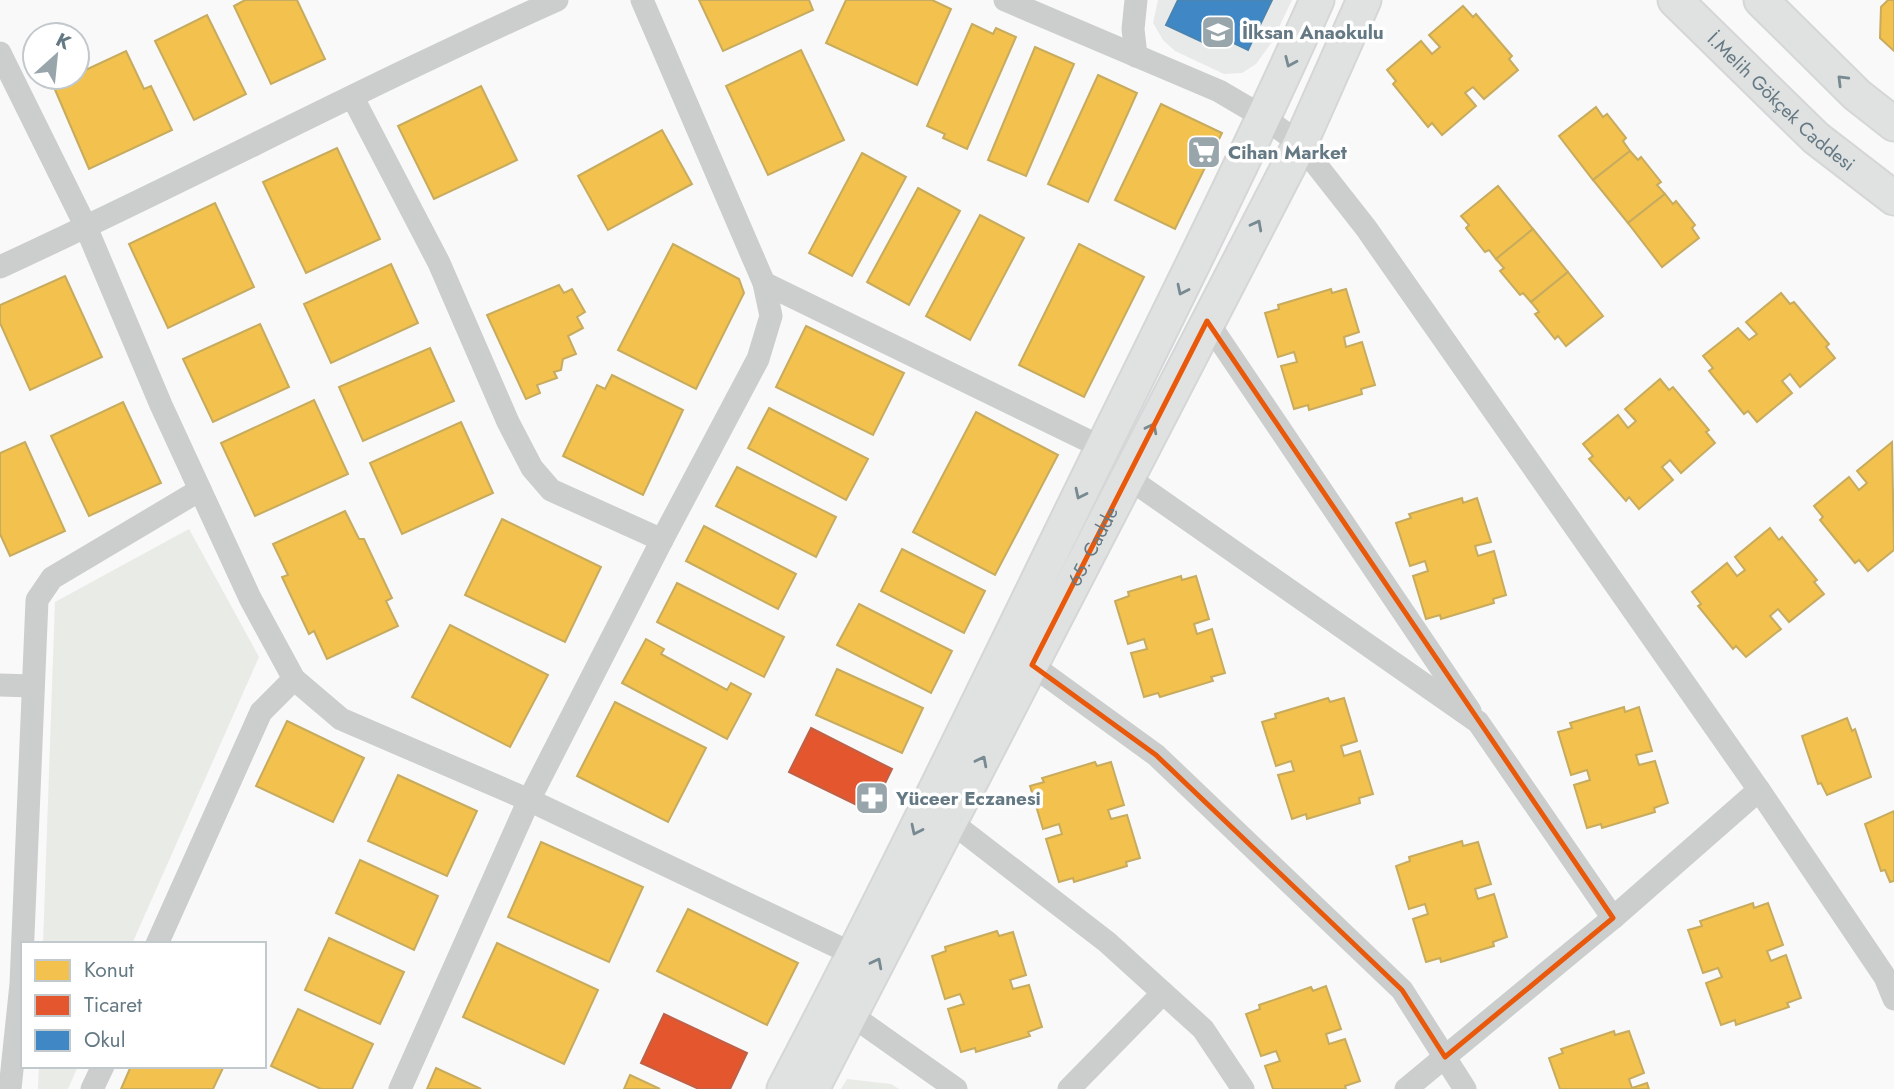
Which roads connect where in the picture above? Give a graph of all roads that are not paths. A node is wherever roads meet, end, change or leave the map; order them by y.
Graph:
1 (557, 0) edge
2 (642, 0) edge
3 (1005, 0) edge
4 (1136, 0) edge
5 (1317, 0) edge
6 (1364, 0) edge
7 (1675, 0) edge
8 (1773, 4) edge
9 (0, 53) edge
10 (1136, 56) junction
11 (352, 98) junction
12 (1265, 118) junction
13 (1894, 124) edge
14 (1300, 144) junction
15 (1894, 198) edge
16 (86, 228) junction
17 (0, 267) edge
18 (764, 284) junction
19 (1206, 321) junction
20 (1102, 448) junction
21 (1127, 477) junction
22 (200, 491) junction
23 (662, 540) junction
24 (1031, 665) junction
25 (295, 679) junction
26 (0, 685) edge
27 (33, 686) junction
28 (1478, 722) junction
29 (1759, 790) junction
30 (529, 800) junction
31 (950, 821) junction
32 (1613, 918) junction
33 (23, 942) edge
34 (159, 942) edge
35 (855, 955) junction
36 (21, 984) edge
37 (1163, 993) junction
38 (1894, 999) edge
39 (850, 1014) junction
40 (1445, 1058) junction
41 (102, 1068) edge
42 (10, 1089) edge
43 (92, 1089) edge
44 (400, 1089) edge
45 (784, 1089) edge
46 (812, 1089) edge
47 (956, 1089) edge
48 (1069, 1089) edge
49 (1243, 1089) edge
50 (1406, 1089) edge
51 (1465, 1089) edge

1 - 11 street
2 - 18 street
3 - 10 street
4 - 10 street
5 -> 12 main road, 65. Cadde
6 - 14 main road, 65. Cadde
7 - 15 main road, İ.Melih Gökçek Caddesi
13 -> 8 main road
9 - 16 street
10 - 12 street
11 - 16 street
11 - 23 street
12 - 14 street
12 -> 20 main road, 65. Cadde
19 -> 14 main road, 65. Cadde
14 - 29 street
16 - 17 street
16 - 22 street
18 - 20 street
18 - 23 street
21 -> 19 main road, 65. Cadde
19 - 28 street
20 -> 35 main road, 65. Cadde
21 - 24 main road, 65. Cadde
21 - 28 street
22 - 25 street
22 - 27 street
23 - 30 street
31 -> 24 main road, 65. Cadde
24 - 40 street
25 - 30 street
25 - 34 street
26 - 27 street
27 - 33 street
28 - 32 street
29 - 32 street
29 - 38 street
30 - 35 street
30 - 44 street
31 - 37 street
39 -> 31 main road, 65. Cadde
32 - 40 street
35 - 45 main road, 65. Cadde
36 - 42 street
37 - 48 street
37 - 49 street
39 - 46 main road, 65. Cadde
39 - 47 street
40 - 50 street
40 - 51 street
41 - 43 street

